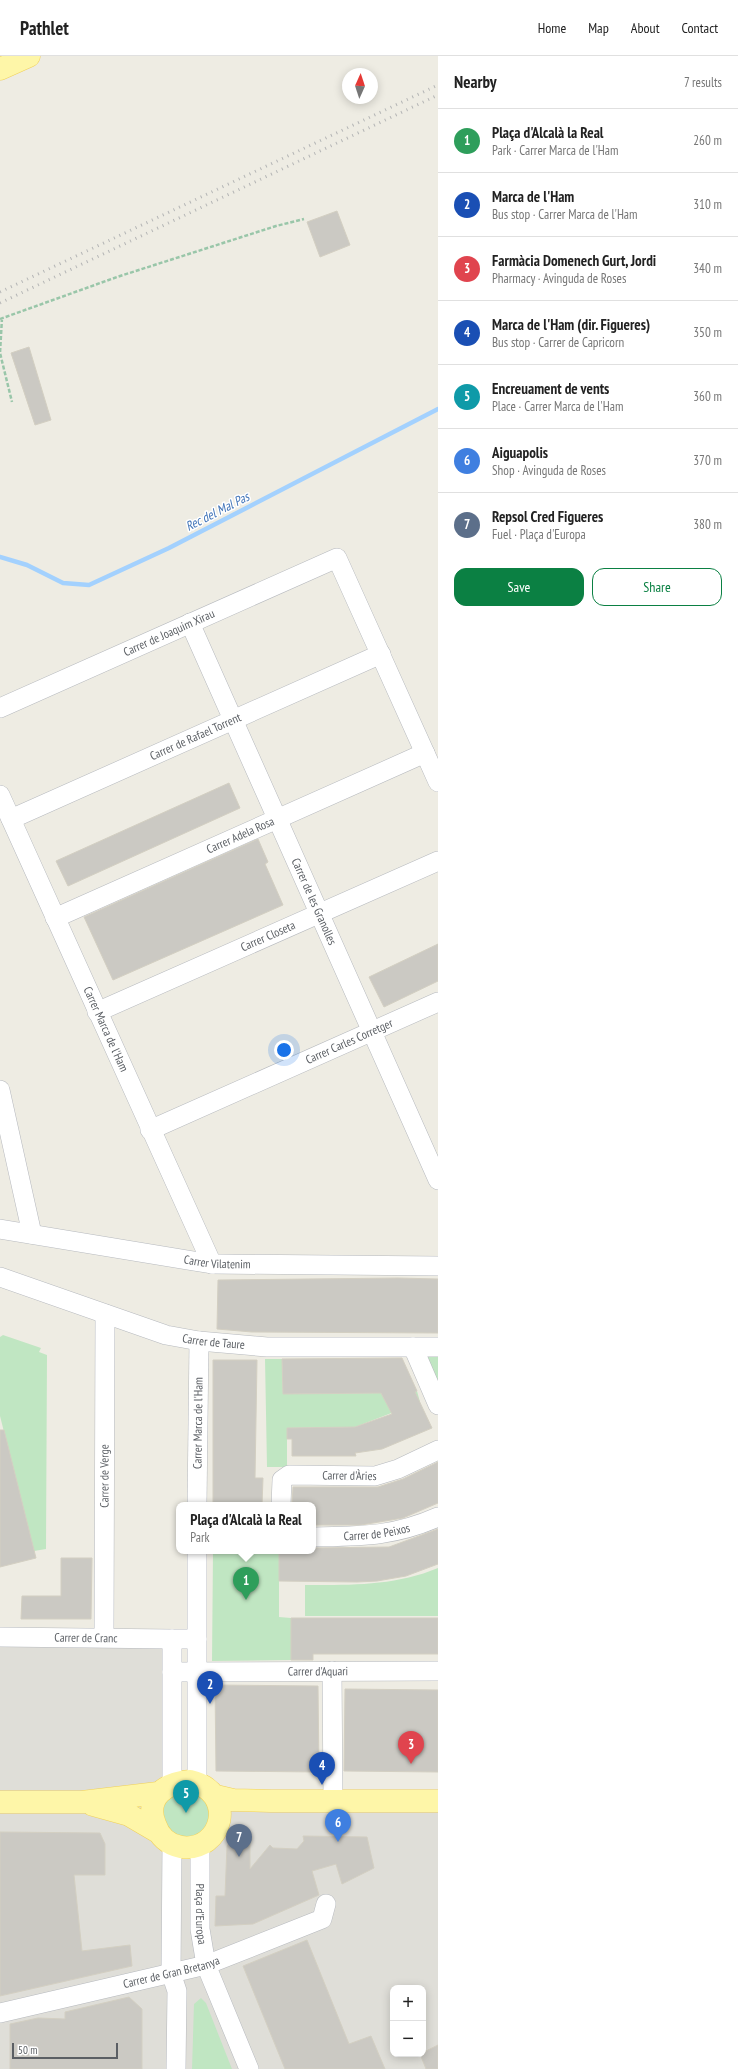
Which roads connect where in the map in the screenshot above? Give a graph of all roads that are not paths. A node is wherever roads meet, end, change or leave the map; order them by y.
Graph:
1 (4, 56) edge
2 (29, 56) edge
3 (0, 58) edge
4 (0, 69) edge
5 (190, 623) junction
6 (381, 654) junction
7 (0, 708) edge
8 (233, 720) junction
9 (425, 753) junction
10 (438, 782) edge
11 (0, 795) edge
12 (11, 819) junction
13 (277, 819) junction
14 (438, 861) edge
15 (320, 913) junction
16 (55, 918) junction
17 (438, 1002) edge
18 (97, 1012) junction
19 (373, 1031) junction
20 (0, 1090) edge
21 (150, 1130) junction
22 (438, 1180) edge
23 (0, 1229) edge
24 (32, 1234) junction
25 (212, 1264) junction
26 (438, 1266) edge
27 (0, 1277) edge
28 (105, 1314) junction
29 (199, 1341) junction
30 (413, 1347) junction
31 (438, 1347) edge
32 (437, 1398) edge
33 (438, 1450) edge
34 (197, 1502) edge
35 (281, 1502) edge
36 (438, 1517) edge
37 (316, 1537) edge
38 (197, 1554) edge
39 (0, 1637) edge
40 (104, 1637) junction
41 (172, 1639) junction
42 (197, 1639) junction
43 (198, 1671) junction
44 (332, 1671) junction
45 (438, 1671) edge
46 (172, 1672) junction
47 (197, 1782) junction
48 (165, 1788) junction
49 (216, 1796) junction
50 (333, 1801) junction
51 (438, 1801) edge
52 (0, 1802) edge
53 (82, 1802) junction
54 (271, 1802) junction
55 (219, 1822) junction
56 (165, 1838) junction
57 (200, 1845) junction
58 (326, 1904) dead end
59 (206, 1965) junction
60 (171, 1973) junction
61 (0, 2013) edge
62 (176, 2069) edge
63 (249, 2069) edge

1 - 3 main road
2 - 4 main road
5 - 6 street, Carrer de Joaquim Xirau
5 - 7 street, Carrer de Joaquim Xirau
5 - 8 street, Carrer de les Granolles
6 - 8 street, Carrer de Rafael Torrent
6 - 9 street
8 - 12 street, Carrer de Rafael Torrent
8 - 13 street, Carrer de les Granolles
9 - 10 street
9 - 13 street, Carrer Adela Rosa
11 - 12 street, Carrer Marca de l'Ham
12 - 16 street, Carrer Marca de l'Ham
13 - 15 street, Carrer de les Granolles
13 - 16 street, Carrer Adela Rosa
14 - 15 street, Carrer Closeta
15 - 18 street, Carrer Closeta
15 - 19 street, Carrer de les Granolles
16 - 18 street, Carrer Marca de l'Ham
17 - 19 street, Carrer Carles Corretger
18 - 21 street, Carrer Marca de l'Ham
19 - 21 street, Carrer Carles Corretger
19 - 22 street, Carrer de les Granolles
20 - 24 street
21 - 25 street, Carrer Marca de l'Ham
23 - 24 street, Carrer Vilatenim
24 - 25 street, Carrer Vilatenim
25 - 26 street, Carrer Vilatenim
27 - 28 street, Carrer de Taure
28 - 29 street, Carrer de Taure
28 - 40 street, Carrer de Verge
29 - 30 street, Carrer de Taure
29 - 34 street, Carrer Marca de l'Ham
30 - 31 street, Carrer de Taure
30 - 32 street
33 - 35 street, Carrer d'Àries
36 - 37 street, Carrer de Peixos
38 - 42 street
39 - 40 street, Carrer de Cranc
40 - 41 street, Carrer de Cranc
41 - 42 street
41 - 46 street
42 - 43 street
43 - 44 street, Carrer d'Aquari
43 - 46 street
43 - 47 street
44 - 45 street, Carrer d'Aquari
44 - 50 street
46 - 48 street
47 - 48 main road
47 - 49 main road
48 - 53 main road
48 - 56 main road
49 - 54 main road
49 - 55 main road
50 - 51 main road
50 - 54 main road
52 - 53 main road
53 - 56 main road
54 - 55 main road
55 - 57 main road
56 - 57 main road
56 - 60 street
57 - 59 street, Plaça d'Europa
58 - 59 street, Carrer de Gran Bretanya
59 - 60 street, Carrer de Gran Bretanya
59 - 63 street, Plaça d'Europa
60 - 61 street, Carrer de Gran Bretanya
60 - 62 street

